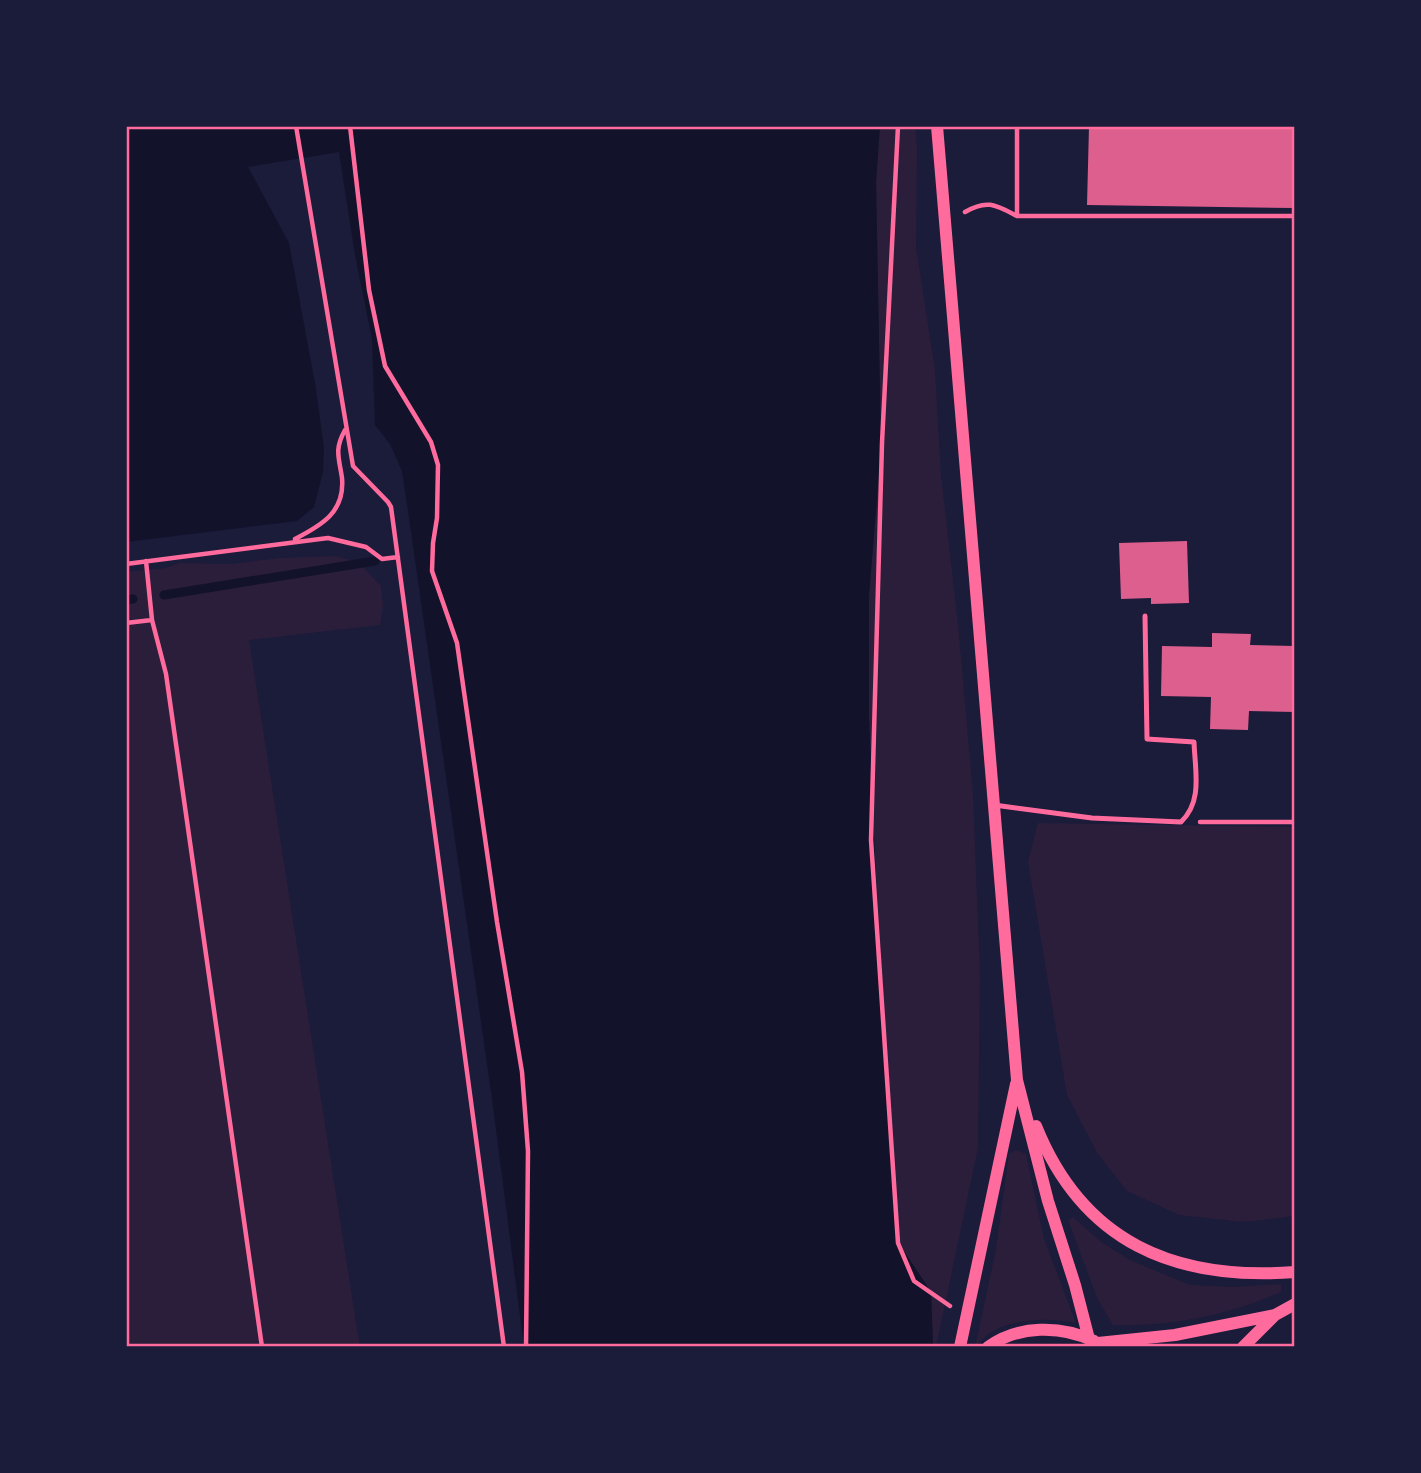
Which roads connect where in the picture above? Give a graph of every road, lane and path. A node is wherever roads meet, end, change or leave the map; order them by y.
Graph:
1 (296, 126) edge
2 (350, 126) edge
3 (898, 126) edge
4 (937, 126) edge
5 (1017, 126) edge
6 (1017, 216) junction
7 (1295, 216) edge
8 (946, 228) junction
9 (346, 429) junction
10 (290, 542) junction
11 (398, 557) junction
12 (146, 561) junction
13 (126, 564) edge
14 (1145, 616) dead end
15 (152, 620) junction
16 (126, 623) edge
17 (994, 804) junction
18 (1181, 822) junction
19 (1295, 822) edge
20 (1017, 1080) junction
21 (1295, 1272) edge
22 (1295, 1304) edge
23 (1275, 1315) junction
24 (966, 1317) junction
25 (1097, 1343) edge
26 (262, 1347) edge
27 (504, 1347) edge
28 (526, 1347) edge
29 (960, 1347) edge
30 (988, 1347) edge
31 (1244, 1347) edge

1 - 9 path
2 - 28 path
3 - 24 path
4 - 8 street
5 - 6 path
6 - 7 path
6 - 8 path
8 - 17 street
9 - 10 path
9 - 11 path
10 - 11 path
10 - 12 path
11 - 27 path
12 - 13 path
12 - 15 path
14 - 18 lane
15 - 16 path
15 - 26 path
17 - 18 lane
17 - 20 street
18 - 19 path
20 - 21 street
20 - 24 street
20 - 25 street
22 - 23 street
23 - 25 street
23 - 31 street
24 - 29 street
25 - 30 street

